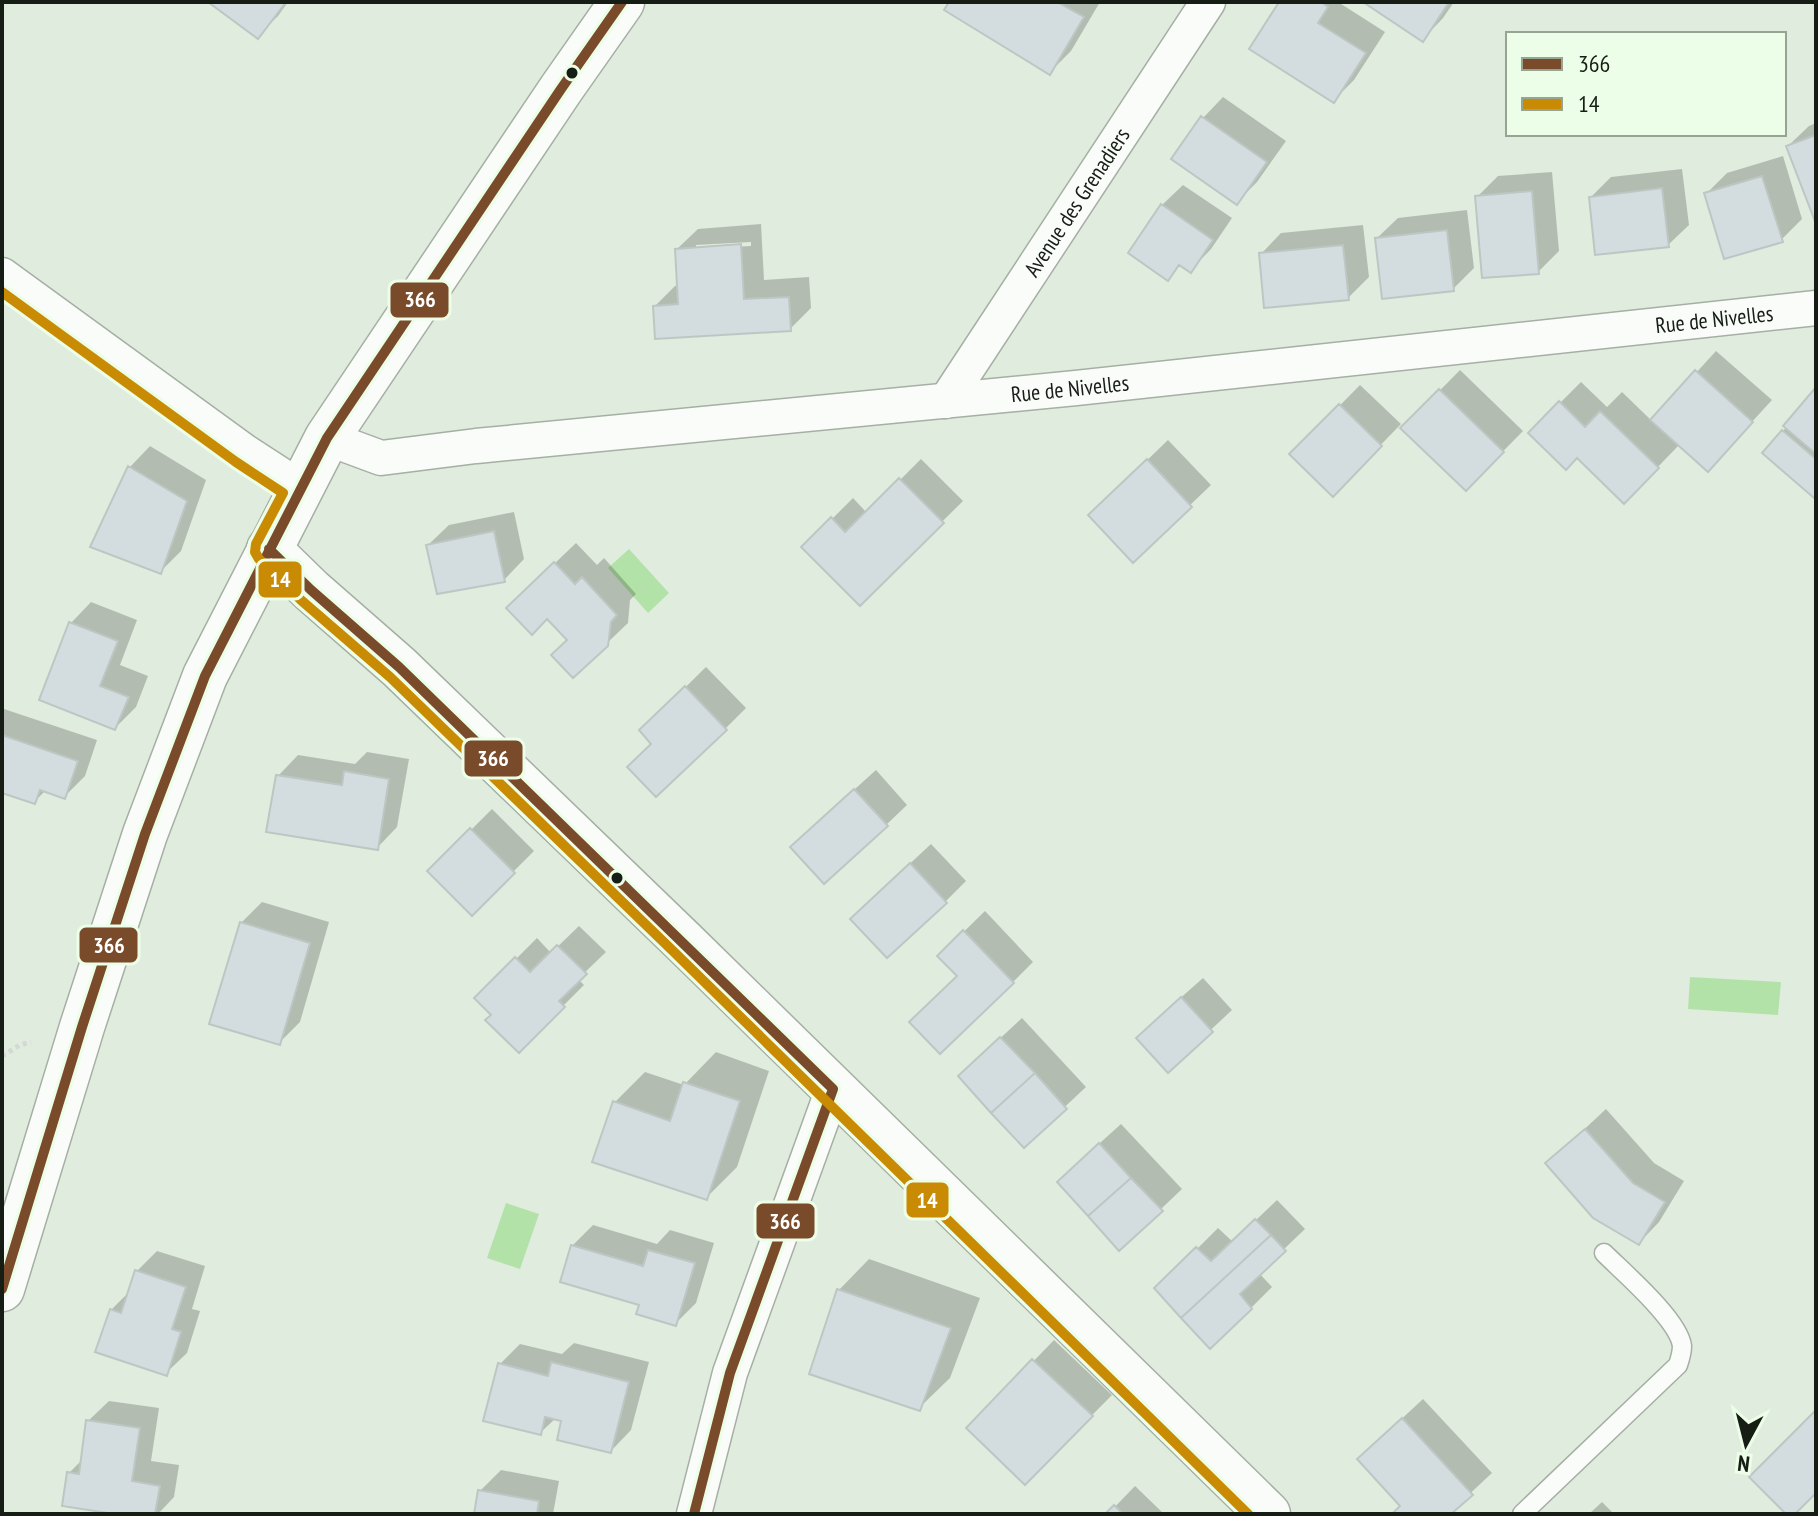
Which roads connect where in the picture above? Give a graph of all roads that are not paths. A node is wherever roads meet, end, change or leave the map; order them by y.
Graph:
1 (622, 2) edge
2 (1208, 2) edge
3 (2, 275) edge
4 (1816, 308) edge
5 (946, 401) junction
6 (327, 438) junction
7 (301, 488) junction
8 (269, 549) junction
9 (833, 1089) junction
10 (1604, 1253) dead end
11 (2, 1289) edge
12 (694, 1514) edge
13 (1268, 1514) edge
14 (1522, 1514) edge

1 - 6 main road
2 - 5 street, Avenue des Grenadiers
3 - 7 street
4 - 5 street, Rue de Nivelles
5 - 6 street, Rue de Nivelles
6 - 7 main road
7 - 8 main road
8 - 9 main road
8 - 11 main road
9 - 12 street
9 - 13 main road
10 - 14 lane

